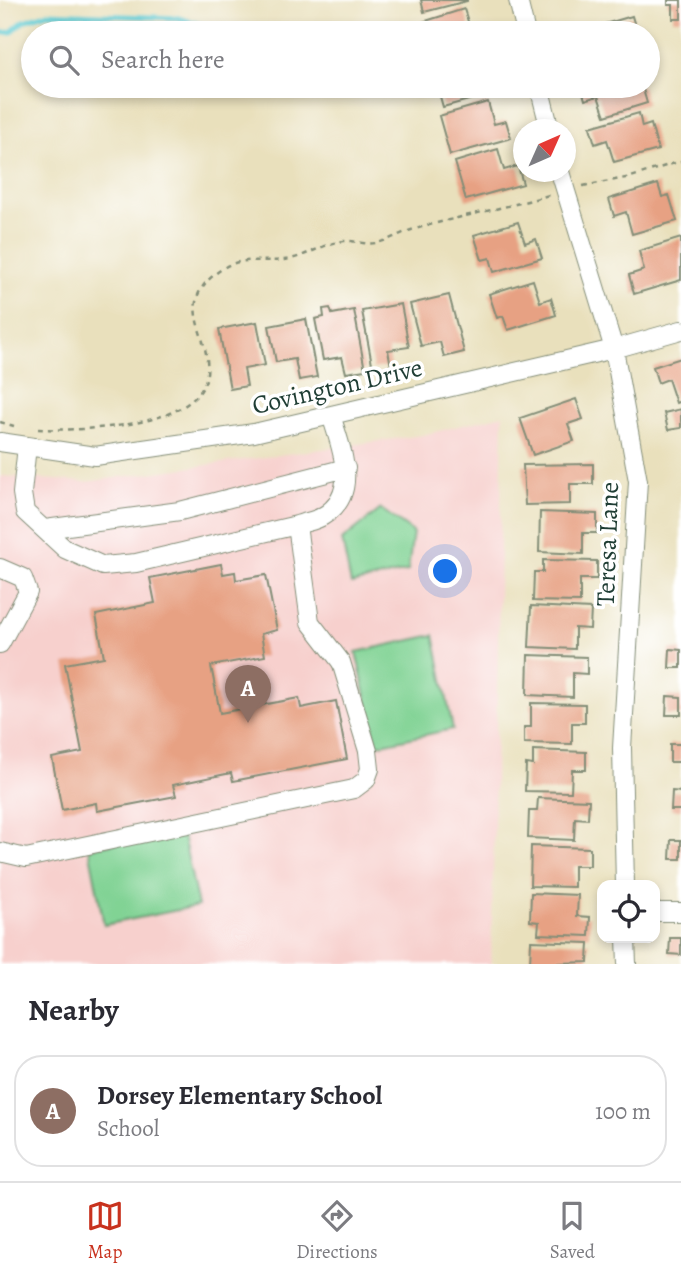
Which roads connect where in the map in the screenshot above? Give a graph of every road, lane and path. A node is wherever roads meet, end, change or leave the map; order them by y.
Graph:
1 (518, 0) edge
2 (523, 21) edge
3 (542, 98) edge
4 (547, 119) edge
5 (681, 161) edge
6 (564, 182) edge
7 (584, 185) dead end
8 (545, 196) dead end
9 (681, 330) edge
10 (614, 349) junction
11 (331, 415) junction
12 (0, 422) edge
13 (37, 429) dead end
14 (26, 437) junction
15 (0, 442) edge
16 (346, 468) junction
17 (297, 525) junction
18 (45, 529) junction
19 (0, 568) edge
20 (0, 643) edge
21 (0, 852) edge
22 (625, 880) edge
23 (660, 912) edge
24 (681, 912) edge
25 (626, 943) edge
26 (627, 964) edge

1 - 2 street
3 - 4 street
5 - 7 path
6 - 10 street, Teresa Lane
8 - 13 path
9 - 10 street, Covington Drive
10 - 11 street, Covington Drive
10 - 22 street, Teresa Lane
11 - 14 street, Covington Drive
11 - 16 street
12 - 14 path
14 - 15 street, Covington Drive
14 - 18 street
16 - 17 street
16 - 18 street
17 - 18 street
17 - 21 street
19 - 20 street
23 - 24 street
25 - 26 street

